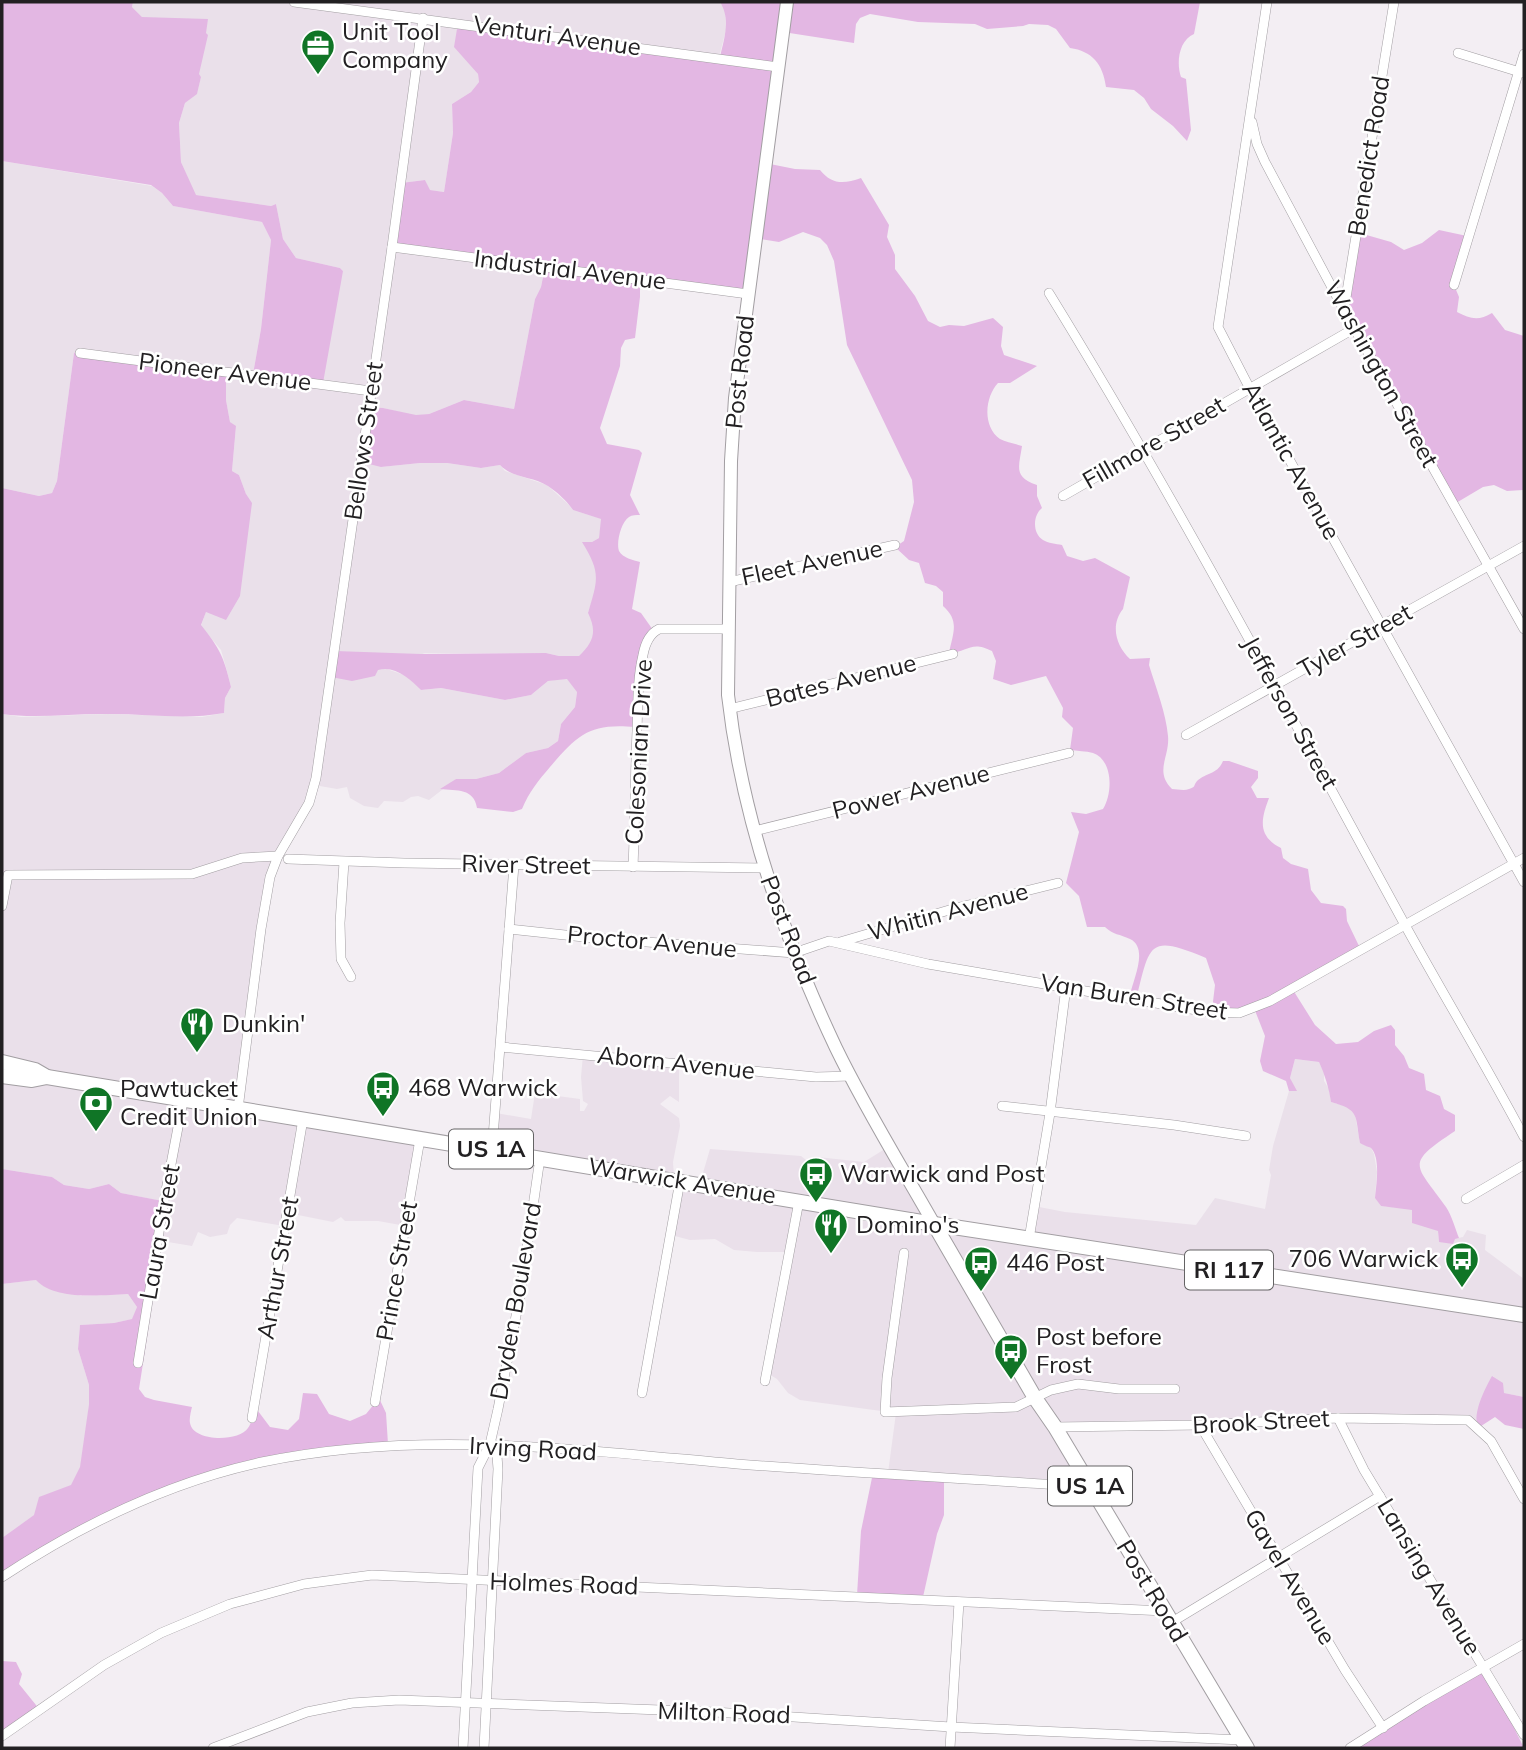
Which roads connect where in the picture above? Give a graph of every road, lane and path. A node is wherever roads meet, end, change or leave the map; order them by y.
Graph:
1 (294, 2) edge
2 (787, 2) edge
3 (1267, 2) edge
4 (1394, 2) edge
5 (423, 18) junction
6 (1458, 53) dead end
7 (1524, 54) edge
8 (778, 67) junction
9 (1522, 72) edge
10 (1251, 114) junction
11 (392, 247) junction
12 (1454, 285) dead end
13 (1049, 293) dead end
14 (748, 294) junction
15 (1344, 310) junction
16 (1355, 328) junction
17 (80, 353) dead end
18 (1249, 387) junction
19 (371, 391) junction
20 (1143, 451) junction
21 (1063, 496) dead end
22 (895, 545) dead end
23 (1524, 546) edge
24 (1490, 567) junction
25 (729, 582) junction
26 (1381, 626) junction
27 (729, 629) junction
28 (1524, 629) edge
29 (953, 653) dead end
30 (1275, 686) junction
31 (729, 709) junction
32 (1186, 735) dead end
33 (1069, 752) dead end
34 (754, 831) junction
35 (283, 858) junction
36 (1524, 858) edge
37 (344, 862) junction
38 (1514, 864) junction
39 (514, 865) junction
40 (633, 867) junction
41 (764, 868) junction
42 (1524, 882) edge
43 (1058, 883) dead end
44 (2, 906) edge
45 (1405, 925) junction
46 (509, 929) junction
47 (838, 943) junction
48 (794, 953) junction
49 (351, 977) dead end
50 (1066, 987) junction
51 (501, 1046) junction
52 (2, 1062) edge
53 (2, 1076) edge
54 (851, 1076) junction
55 (47, 1077) junction
56 (183, 1101) junction
57 (1002, 1106) dead end
58 (238, 1109) junction
59 (1050, 1113) junction
60 (303, 1119) junction
61 (1246, 1136) dead end
62 (1524, 1137) edge
63 (420, 1139) junction
64 (492, 1150) junction
65 (540, 1158) junction
66 (1524, 1165) edge
67 (680, 1181) junction
68 (1466, 1199) dead end
69 (799, 1201) junction
70 (934, 1224) junction
71 (1029, 1239) junction
72 (904, 1253) dead end
73 (1524, 1315) edge
74 (138, 1363) dead end
75 (765, 1381) dead end
76 (1175, 1389) dead end
77 (642, 1394) dead end
78 (1035, 1398) junction
79 (375, 1402) dead end
80 (252, 1418) dead end
81 (1338, 1418) junction
82 (1200, 1425) junction
83 (1055, 1427) junction
84 (490, 1444) junction
85 (1090, 1487) junction
86 (1380, 1496) junction
87 (1524, 1499) edge
88 (1278, 1557) junction
89 (2, 1577) edge
90 (471, 1580) junction
91 (494, 1581) junction
92 (959, 1602) junction
93 (1168, 1617) junction
94 (1524, 1644) edge
95 (1484, 1667) junction
96 (467, 1701) junction
97 (486, 1702) junction
98 (951, 1727) junction
99 (1383, 1728) junction
100 (1524, 1735) edge
101 (2, 1736) edge
102 (1244, 1744) edge
103 (213, 1748) edge
104 (463, 1748) edge
105 (484, 1748) edge
106 (950, 1748) edge
107 (1350, 1748) edge

1 - 5 street, Venturi Avenue
2 - 8 main road, Post Road
3 - 10 street, Atlantic Avenue
4 - 15 street, Benedict Road
5 - 8 street, Venturi Avenue
5 - 11 street, Bellows Street
6 - 9 street
7 - 9 street
8 - 14 main road, Post Road
9 - 12 street
10 - 15 street, Washington Street
10 - 18 street, Atlantic Avenue
11 - 14 street, Industrial Avenue
11 - 19 street, Bellows Street
13 - 20 street, Jefferson Street
14 - 25 main road, Post Road
15 - 16 street, Washington Street
16 - 18 street, Fillmore Street
16 - 24 street, Washington Street
17 - 19 street, Pioneer Avenue
18 - 20 street, Fillmore Street
18 - 26 street, Atlantic Avenue
19 - 35 street, Bellows Street
20 - 21 street, Fillmore Street
20 - 30 street, Jefferson Street
22 - 25 street, Fleet Avenue
23 - 24 street, Tyler Street
24 - 26 street, Tyler Street
24 - 28 street, Washington Street
25 - 27 main road, Post Road
26 - 30 street, Tyler Street
26 - 38 street, Atlantic Avenue
27 - 31 main road, Post Road
27 - 40 street, Colesonian Drive
29 - 31 street, Bates Avenue
30 - 32 street, Tyler Street
30 - 45 street, Jefferson Street
31 - 34 main road, Post Road
33 - 34 street, Power Avenue
34 - 41 main road, Post Road
35 - 37 street, River Street
35 - 44 street, River Street
35 - 58 street, Bellows Street
36 - 38 street, Van Buren Street
37 - 39 street, River Street
37 - 49 street
38 - 42 street, Atlantic Avenue
38 - 45 street, Van Buren Street
39 - 40 street, River Street
39 - 46 street
40 - 41 street, River Street
41 - 48 main road, Post Road
43 - 47 street, Whitin Avenue
45 - 50 street, Van Buren Street
45 - 62 street, Jefferson Street
46 - 48 street, Proctor Avenue
46 - 51 street
47 - 48 street, Van Buren Street
47 - 50 street, Van Buren Street
48 - 54 main road, Post Road
50 - 59 street
51 - 54 street, Aborn Avenue
51 - 64 street
52 - 55 main road, Warwick Avenue / US 1A
53 - 55 main road, Warwick Avenue / US 1A
54 - 70 main road, Post Road
55 - 56 main road, Warwick Avenue / US 1A
56 - 58 main road, Warwick Avenue / US 1A
56 - 74 street, Laura Street
57 - 59 street
58 - 60 main road, Warwick Avenue / US 1A
59 - 61 street
59 - 71 street
60 - 63 main road, Warwick Avenue / US 1A
60 - 80 street, Arthur Street
63 - 64 main road, Warwick Avenue / US 1A
63 - 79 street, Prince Street
64 - 65 main road, Warwick Avenue / US 1A
65 - 67 main road, Warwick Avenue / US 1A
65 - 84 street, Dryden Boulevard
66 - 68 street
67 - 69 main road, Warwick Avenue / US 1A
67 - 77 street
69 - 70 main road, Warwick Avenue / US 1A
69 - 75 street
70 - 71 main road, Warwick Avenue / RI 117
70 - 78 main road, Post Road / US 1A
71 - 73 main road, Warwick Avenue / RI 117
72 - 78 street
76 - 78 street
78 - 83 main road, Post Road / US 1A
81 - 82 street, Brook Street
81 - 86 street, Lansing Avenue
81 - 87 street, Brook Street
82 - 83 street, Brook Street
82 - 88 street, Gavel Avenue
83 - 85 main road, Post Road / US 1A
84 - 85 street, Irving Road
84 - 89 street, Irving Road
84 - 90 street, Dryden Boulevard
84 - 91 street, Dryden Boulevard
85 - 93 main road, Post Road / US 1A
86 - 88 street
86 - 95 street, Lansing Avenue
88 - 93 street
88 - 99 street, Gavel Avenue
90 - 91 street, Holmes Road
90 - 96 street, Dryden Boulevard
90 - 101 street, Holmes Road
91 - 92 street, Holmes Road
91 - 97 street, Dryden Boulevard
92 - 93 street, Holmes Road
92 - 98 street
93 - 102 main road, Post Road / US 1A
94 - 95 street
95 - 99 street
95 - 100 street, Lansing Avenue
96 - 97 street, Milton Road
96 - 103 street, Milton Road
96 - 104 street, Dryden Boulevard
97 - 98 street, Milton Road
97 - 105 street, Dryden Boulevard
98 - 102 street, Milton Road
98 - 106 street
99 - 107 street

